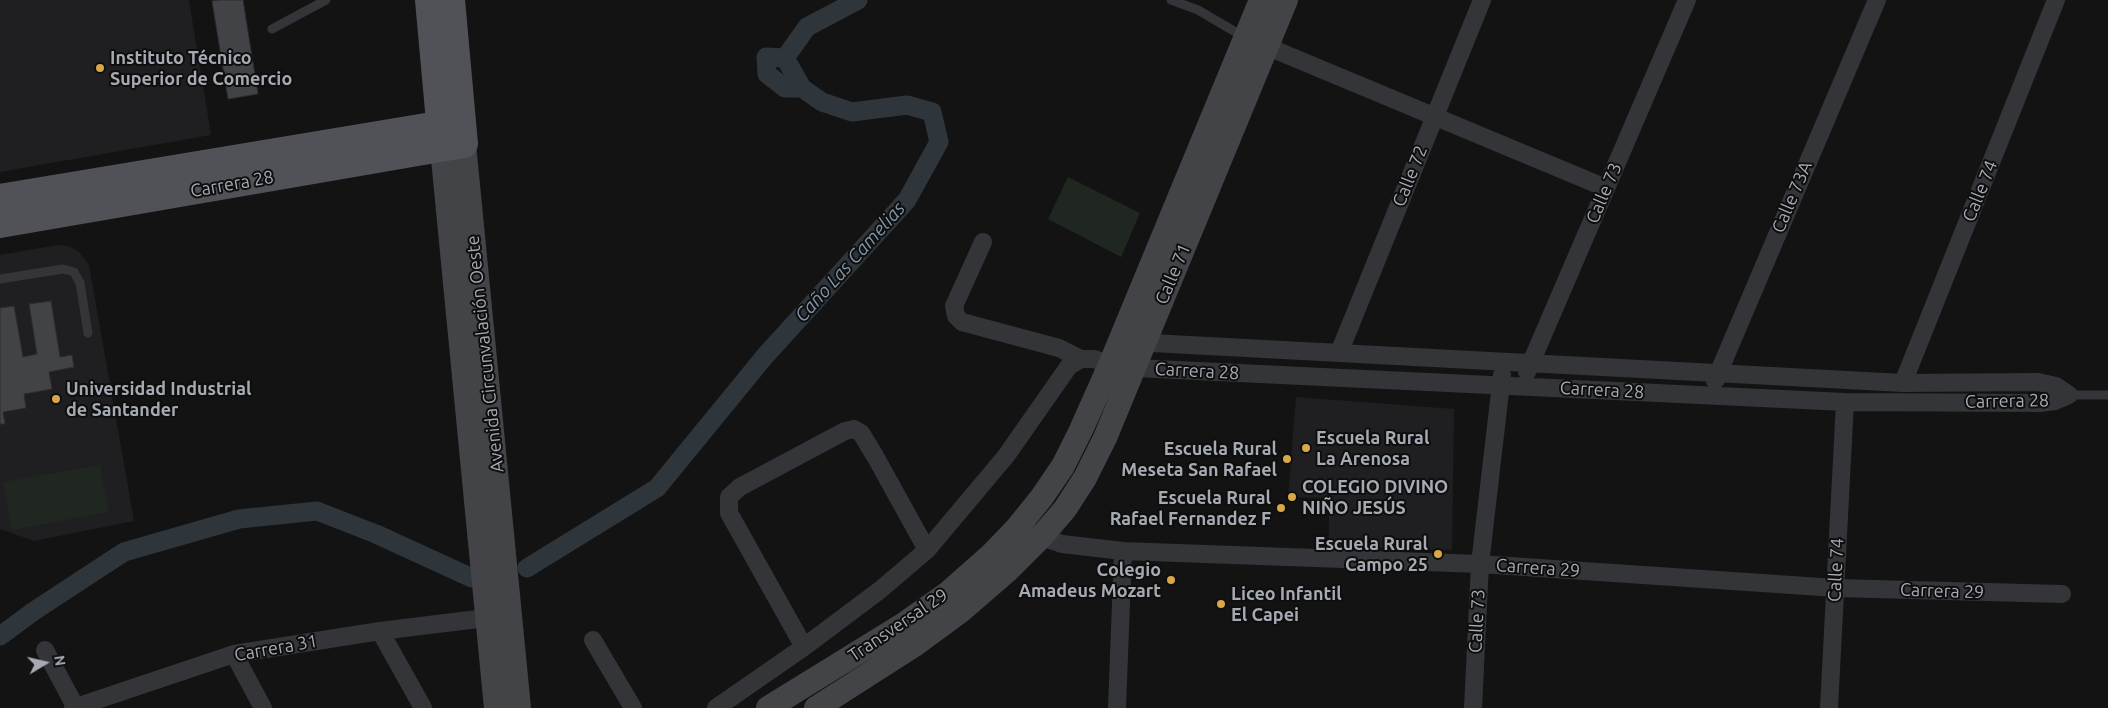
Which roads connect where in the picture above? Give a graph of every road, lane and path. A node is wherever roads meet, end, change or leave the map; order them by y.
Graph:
1 (326, 0) edge
2 (429, 0) edge
3 (451, 0) edge
4 (1171, 0) edge
5 (1261, 0) edge
6 (1286, 0) edge
7 (1482, 0) edge
8 (1686, 0) edge
9 (1877, 0) edge
10 (2056, 0) edge
11 (272, 28) dead end
12 (1245, 38) junction
13 (1267, 47) junction
14 (1433, 116) junction
15 (452, 135) junction
16 (1606, 188) junction
17 (0, 198) edge
18 (0, 224) edge
19 (983, 242) dead end
20 (0, 279) edge
21 (88, 333) dead end
22 (1120, 341) junction
23 (1144, 342) junction
24 (1340, 353) junction
25 (1081, 359) junction
26 (1504, 362) junction
27 (1530, 363) junction
28 (1110, 365) junction
29 (1135, 368) junction
30 (1718, 373) junction
31 (1903, 383) junction
32 (1500, 385) junction
33 (1523, 386) junction
34 (1710, 395) junction
35 (2108, 395) edge
36 (2069, 396) junction
37 (1845, 402) junction
38 (1017, 528) junction
39 (1041, 537) junction
40 (927, 550) junction
41 (1123, 551) junction
42 (1480, 564) junction
43 (1836, 588) junction
44 (2062, 594) dead end
45 (486, 618) junction
46 (380, 631) junction
47 (594, 640) dead end
48 (804, 647) junction
49 (45, 650) dead end
50 (234, 654) junction
51 (75, 707) edge
52 (263, 708) edge
53 (423, 708) edge
54 (496, 708) edge
55 (520, 708) edge
56 (633, 708) edge
57 (716, 708) edge
58 (768, 708) edge
59 (816, 708) edge
60 (1117, 708) edge
61 (1473, 708) edge
62 (1829, 708) edge

1 - 11 lane
2 - 15 main road, Avenida Circunvalación Oeste
3 - 15 main road, Avenida Circunvalación Oeste
4 - 12 lane
5 - 12 main road, Calle 71
6 - 13 main road, Calle 71
7 - 14 street, Calle 72
8 - 16 street, Calle 73
9 - 30 street, Calle 73A
10 - 31 street, Calle 74
12 - 13 street
12 - 22 main road, Calle 71
13 - 14 street
13 - 23 main road, Calle 71
14 - 16 street
14 - 24 street, Calle 72
15 - 17 main road, Carrera 28
15 - 18 main road, Carrera 28
15 - 45 main road, Avenida Circunvalación Oeste
15 - 55 main road, Avenida Circunvalación Oeste
16 - 27 street, Calle 73
19 - 25 street, Carrera 28
20 - 21 lane
22 - 23 street, Carrera 28
22 - 28 main road, Calle 71
23 - 24 street, Carrera 28
23 - 29 main road, Calle 71
24 - 26 street, Carrera 28
25 - 28 street, Carrera 28
25 - 40 street
26 - 27 street, Carrera 28
26 - 32 street, Calle 73
27 - 30 street, Carrera 28
27 - 33 street, Calle 73
28 - 29 street, Carrera 28
28 - 38 main road, Calle 71
29 - 32 street, Carrera 28
29 - 39 main road, Calle 71
30 - 31 street, Carrera 28
30 - 34 street, Calle 73A
31 - 36 street, Carrera 28
32 - 33 street, Carrera 28
32 - 42 street, Calle 73
33 - 34 street, Carrera 28
34 - 37 street, Carrera 28
35 - 36 lane
36 - 37 street, Carrera 28
37 - 43 street, Calle 74
38 - 39 street, Carrera 29
38 - 58 main road, Transversal 29
39 - 41 street, Carrera 29
39 - 59 main road, Transversal 29
40 - 48 street
40 - 48 street
41 - 42 street, Carrera 29
41 - 60 street
42 - 43 street, Carrera 29
42 - 61 street, Calle 73
43 - 44 street, Carrera 29
43 - 62 street, Calle 74
45 - 46 street, Carrera 31
45 - 54 main road, Avenida Circunvalación Oeste
46 - 50 street, Carrera 31
46 - 53 street
47 - 56 street
48 - 57 street
49 - 51 street
50 - 51 street, Carrera 31
50 - 52 street

